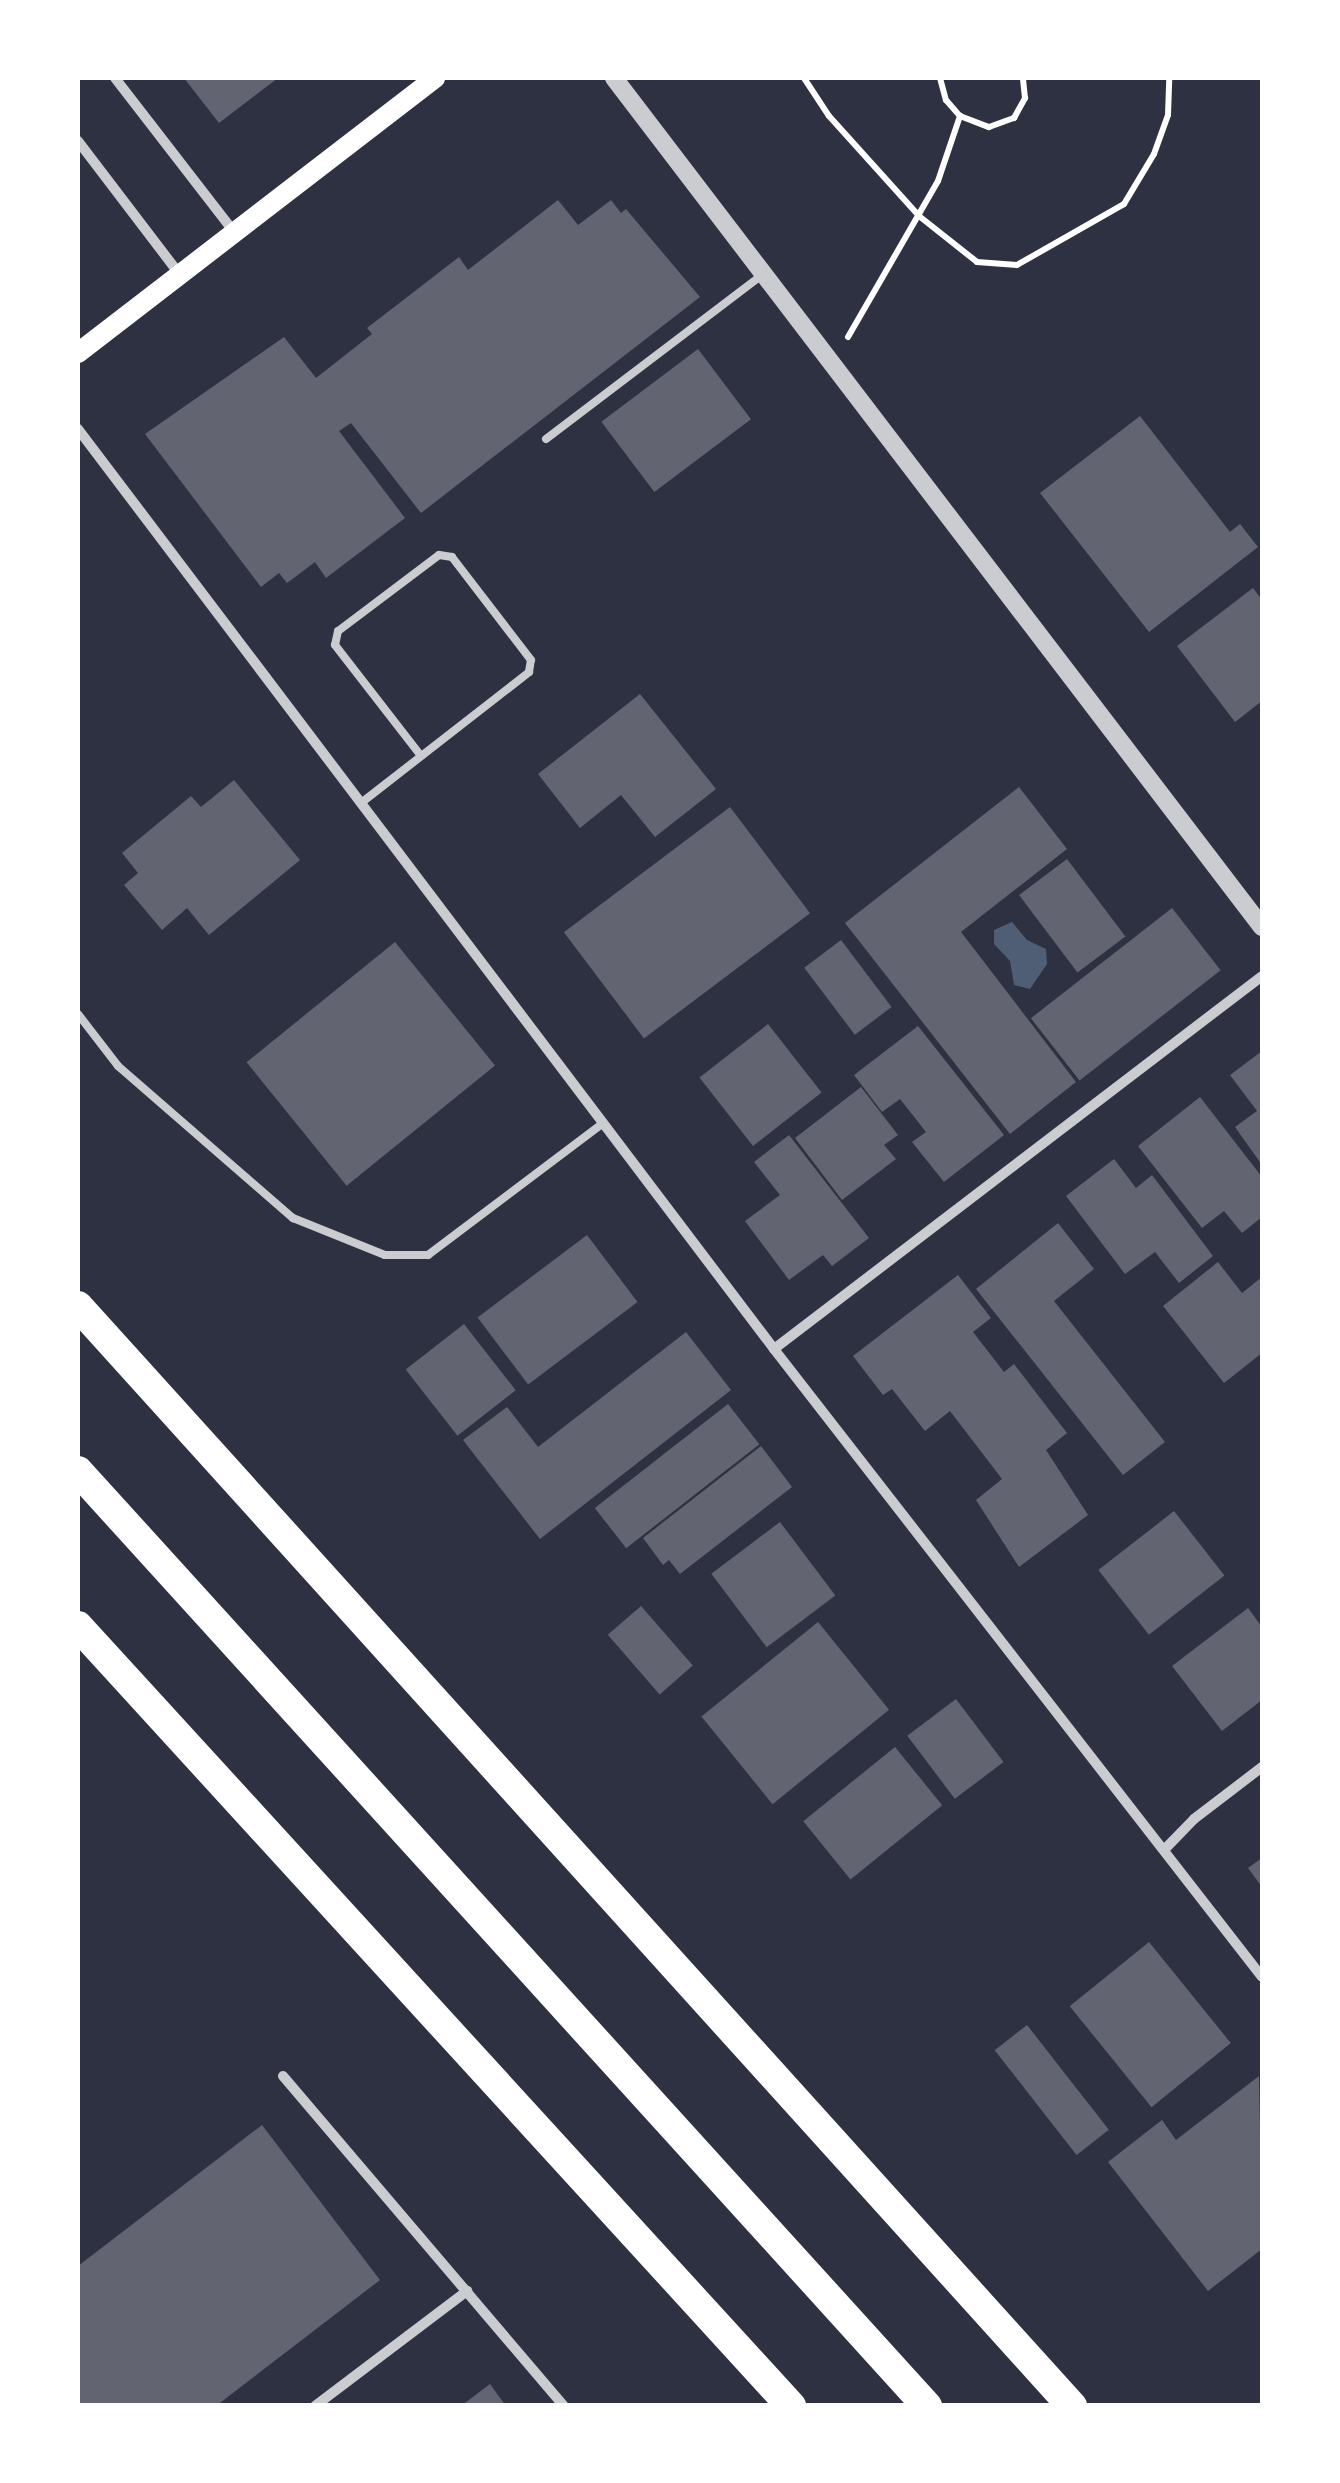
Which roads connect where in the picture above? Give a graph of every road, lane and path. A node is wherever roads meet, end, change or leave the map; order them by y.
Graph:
1 (115, 78) edge
2 (436, 78) edge
3 (614, 78) edge
4 (804, 78) edge
5 (940, 78) edge
6 (1036, 78) edge
7 (1169, 78) edge
8 (1025, 82) edge
9 (960, 116) junction
10 (78, 141) edge
11 (919, 216) junction
12 (234, 233) junction
13 (764, 274) junction
14 (180, 275) junction
15 (78, 353) edge
16 (832, 364) junction
17 (78, 429) edge
18 (546, 439) dead end
19 (422, 756) junction
20 (361, 803) junction
21 (1262, 927) edge
22 (1262, 976) edge
23 (78, 1014) edge
24 (603, 1123) junction
25 (78, 1306) edge
26 (774, 1348) junction
27 (78, 1471) edge
28 (78, 1626) edge
29 (1262, 1767) edge
30 (1164, 1850) junction
31 (1262, 1977) edge
32 (283, 2076) dead end
33 (467, 2291) junction
34 (316, 2406) edge
35 (564, 2406) edge
36 (792, 2406) edge
37 (927, 2406) edge
38 (1072, 2406) edge

1 - 12 street
2 - 12 main road
3 - 13 street
4 - 11 path
5 - 9 path
6 - 8 path
7 - 11 path
8 - 9 path
9 - 11 path
10 - 14 street
11 - 16 path
12 - 14 main road
13 - 16 street
13 - 18 lane
14 - 15 main road
16 - 21 street
17 - 20 street
19 - 19 lane
19 - 20 lane
20 - 24 street
22 - 26 street
23 - 24 lane
24 - 26 street
25 - 38 highway
26 - 30 street
27 - 37 highway
28 - 36 highway
29 - 30 street
30 - 31 street
32 - 33 street
33 - 34 street
33 - 35 street

